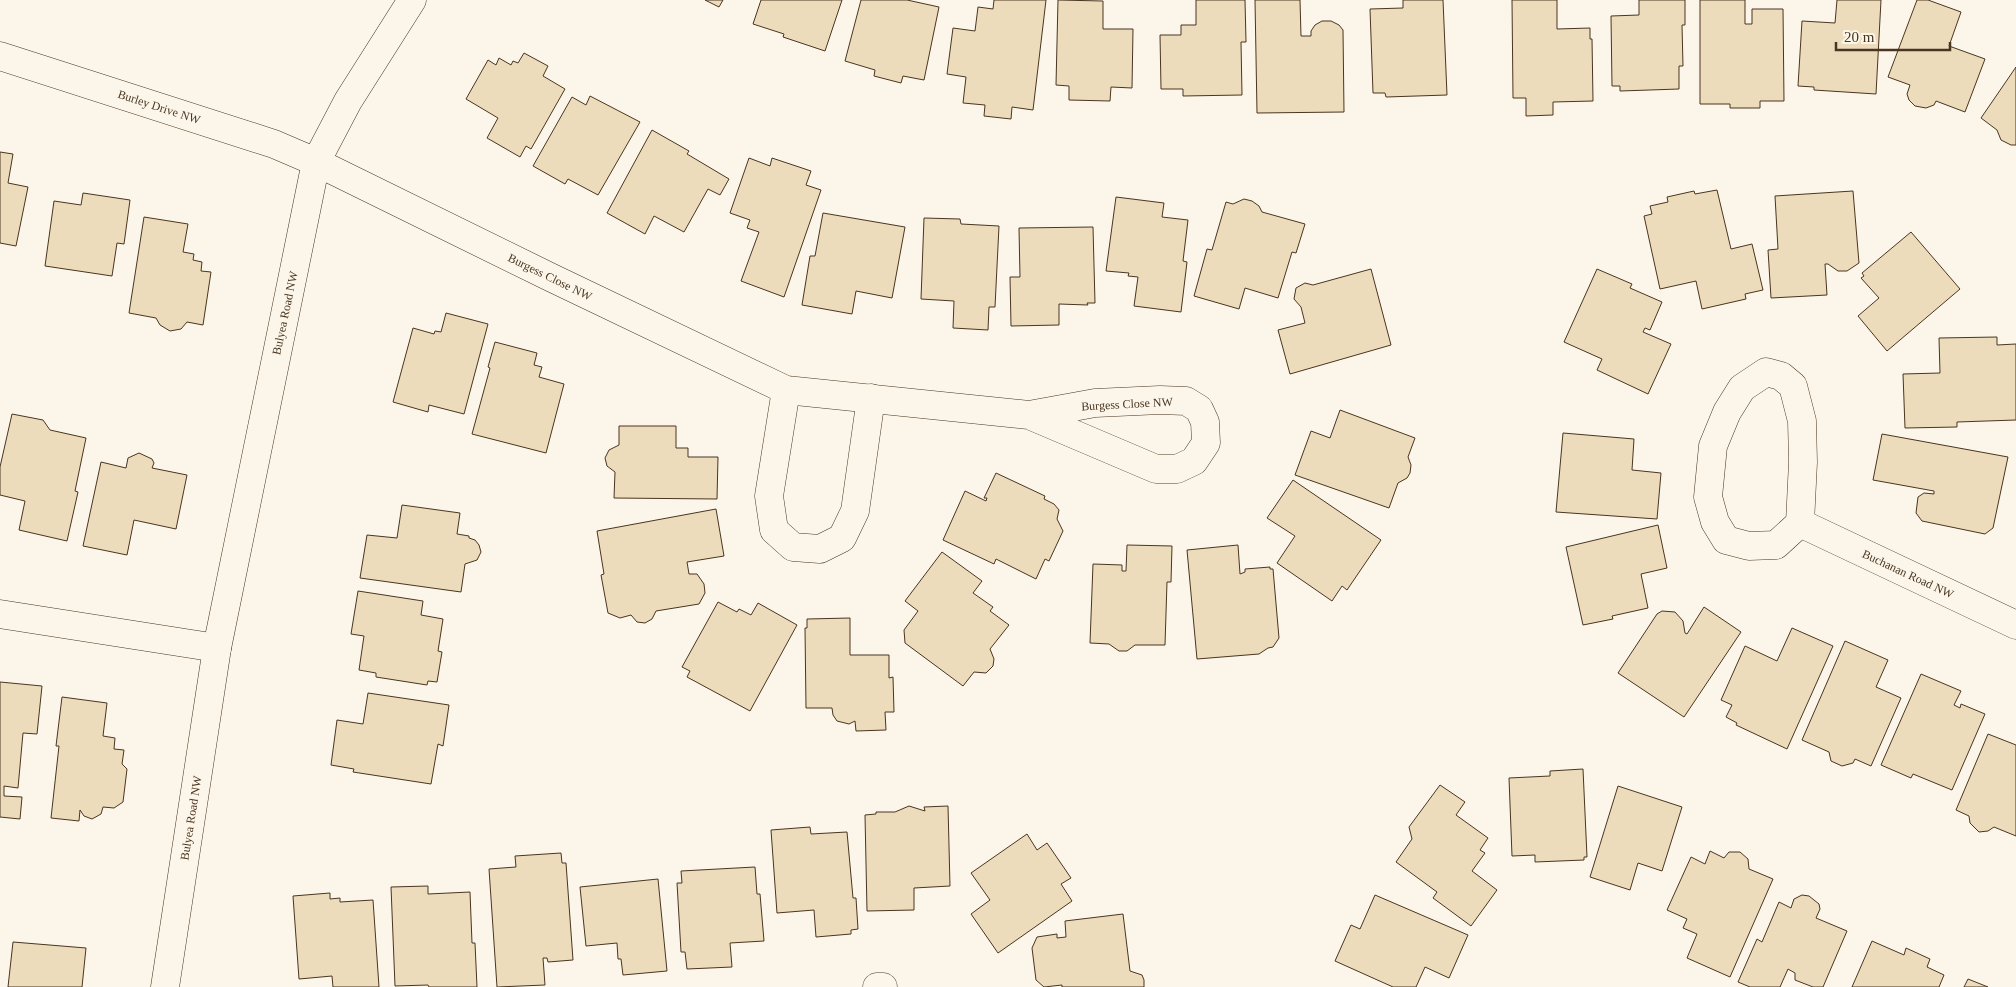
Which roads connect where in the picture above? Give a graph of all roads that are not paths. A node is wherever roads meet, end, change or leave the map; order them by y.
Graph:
1 (412, 0) edge
2 (0, 56) edge
3 (316, 162) junction
4 (786, 390) junction
5 (871, 398) junction
6 (1029, 415) junction
7 (1800, 524) junction
8 (0, 614) edge
9 (2016, 625) edge
10 (217, 648) junction
11 (165, 987) edge
12 (877, 987) edge
13 (883, 987) edge

1 - 3 street, Bulyea Road NW
2 - 3 street, Burley Drive NW
3 - 4 street, Burgess Close NW
3 - 10 street, Bulyea Road NW
4 - 5 street, Burgess Close NW
4 - 5 street
5 - 6 street, Burgess Close NW
6 - 6 street, Burgess Close NW
7 - 7 street
7 - 9 street, Buchanan Road NW
8 - 10 street
10 - 11 street, Bulyea Road NW
12 - 13 street

